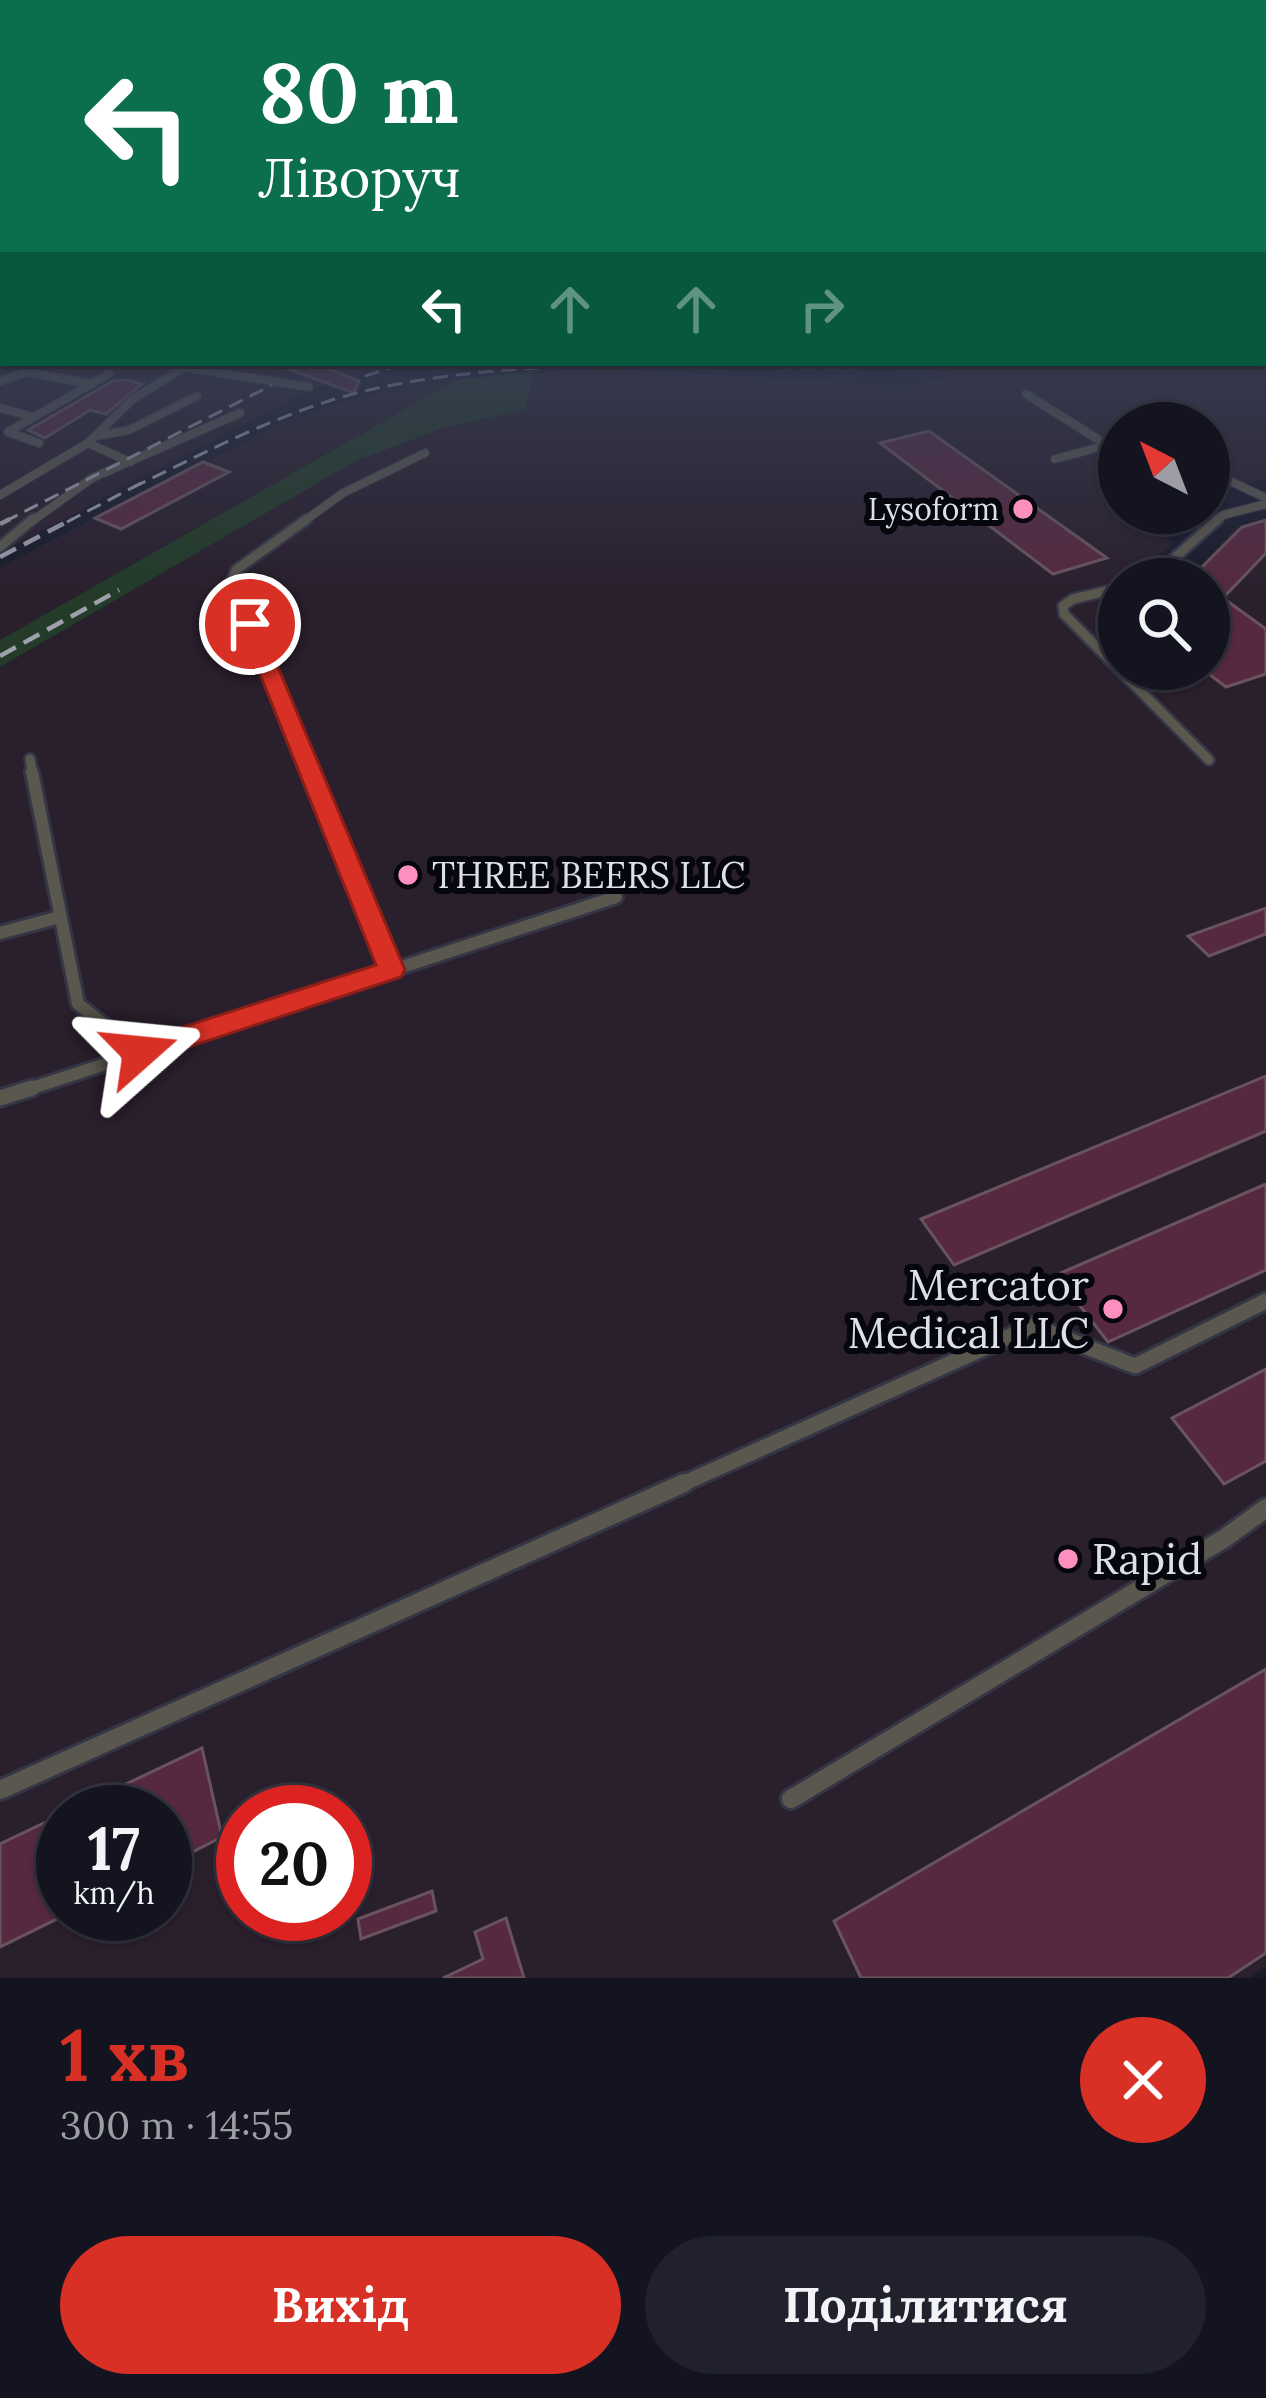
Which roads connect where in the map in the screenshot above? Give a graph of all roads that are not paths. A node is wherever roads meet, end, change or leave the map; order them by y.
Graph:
1 (9, 410) edge
2 (46, 410) edge
3 (121, 410) edge
4 (167, 410) edge
5 (1052, 410) edge
6 (240, 412) dead end
7 (34, 417) junction
8 (92, 439) junction
9 (1098, 439) edge
10 (39, 443) dead end
11 (1098, 447) edge
12 (425, 453) dead end
13 (1055, 459) dead end
14 (130, 462) junction
15 (1230, 482) edge
16 (0, 495) edge
17 (1266, 501) edge
18 (0, 547) edge
19 (1174, 558) edge
20 (1098, 593) edge
21 (1098, 648) edge
22 (1139, 690) edge
23 (30, 758) dead end
24 (1209, 760) dead end
25 (616, 897) dead end
26 (60, 917) junction
27 (0, 933) edge
28 (392, 970) junction
29 (140, 1052) junction
30 (0, 1098) edge
31 (1266, 1301) edge
32 (1266, 1508) edge
33 (0, 1790) edge
34 (791, 1799) dead end

1 - 7 lane
2 - 7 lane
3 - 8 lane
4 - 8 lane
5 - 9 lane
6 - 14 lane
7 - 10 lane
8 - 14 lane
8 - 16 lane
11 - 13 lane
12 - 28 lane
14 - 18 lane
15 - 17 lane
17 - 19 lane
20 - 21 lane
22 - 24 lane
23 - 26 lane
25 - 28 lane
26 - 27 lane
26 - 29 lane
28 - 29 lane
29 - 30 lane
31 - 33 lane
32 - 34 lane

